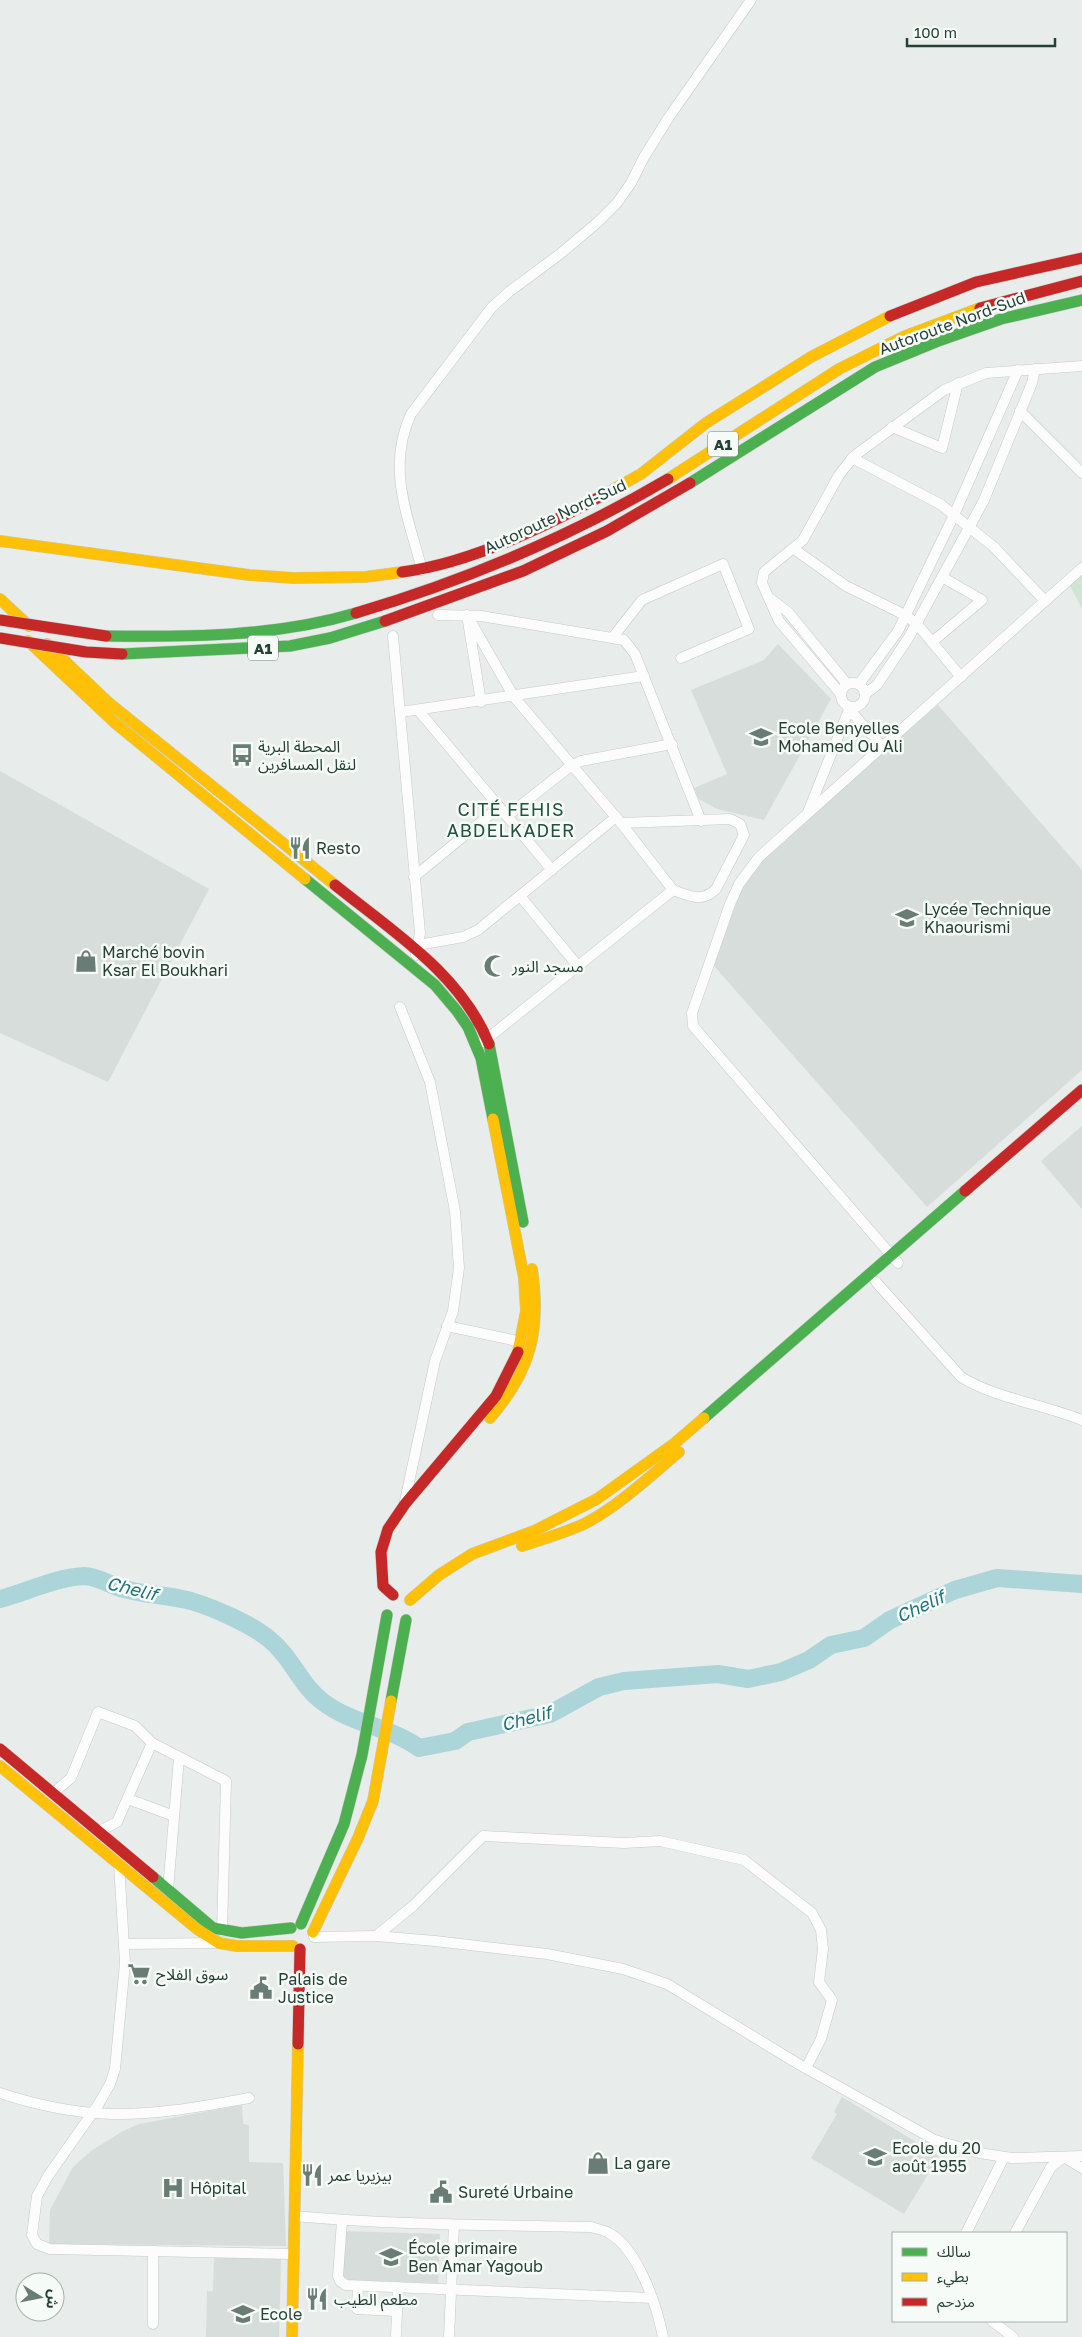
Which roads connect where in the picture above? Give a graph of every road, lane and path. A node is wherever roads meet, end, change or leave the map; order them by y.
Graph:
1 (752, 0) edge
2 (1082, 258) edge
3 (1082, 281) edge
4 (1082, 300) edge
5 (1082, 366) edge
6 (1035, 369) junction
7 (1018, 370) junction
8 (958, 383) junction
9 (1020, 411) junction
10 (892, 427) junction
11 (852, 458) junction
12 (1082, 474) edge
13 (954, 515) junction
14 (970, 526) junction
15 (0, 542) edge
16 (794, 549) junction
17 (1082, 568) edge
18 (422, 570) junction
19 (942, 577) junction
20 (770, 598) junction
21 (0, 599) edge
22 (1045, 601) junction
23 (467, 615) junction
24 (905, 615) junction
25 (0, 616) edge
26 (438, 616) dead end
27 (0, 620) edge
28 (916, 624) junction
29 (393, 636) dead end
30 (613, 637) junction
31 (0, 638) edge
32 (932, 642) junction
33 (681, 658) dead end
34 (644, 676) junction
35 (961, 677) junction
36 (847, 684) junction
37 (859, 684) junction
38 (840, 693) junction
39 (865, 694) junction
40 (514, 697) junction
41 (480, 702) junction
42 (850, 707) junction
43 (418, 711) junction
44 (401, 712) junction
45 (672, 744) junction
46 (883, 747) junction
47 (572, 765) junction
48 (499, 807) junction
49 (506, 816) junction
50 (806, 816) junction
51 (618, 820) junction
52 (701, 820) junction
53 (552, 870) junction
54 (414, 877) junction
55 (673, 890) junction
56 (520, 896) junction
57 (418, 949) junction
58 (411, 965) junction
59 (578, 966) junction
60 (400, 1007) dead end
61 (487, 1039) junction
62 (477, 1046) junction
63 (1082, 1090) edge
64 (1082, 1103) edge
65 (894, 1260) junction
66 (876, 1282) junction
67 (447, 1326) junction
68 (522, 1342) junction
69 (1082, 1420) edge
70 (405, 1504) junction
71 (463, 1561) junction
72 (394, 1596) junction
73 (410, 1600) junction
74 (387, 1615) junction
75 (406, 1620) junction
76 (152, 1742) junction
77 (0, 1749) edge
78 (179, 1758) junction
79 (0, 1766) edge
80 (53, 1793) junction
81 (128, 1799) junction
82 (174, 1816) junction
83 (100, 1831) junction
84 (119, 1864) junction
85 (168, 1890) junction
86 (296, 1926) junction
87 (222, 1931) junction
88 (314, 1934) junction
89 (376, 1936) junction
90 (219, 1943) junction
91 (124, 1944) junction
92 (297, 1948) junction
93 (806, 2068) junction
94 (0, 2094) edge
95 (249, 2098) dead end
96 (93, 2112) junction
97 (1082, 2156) edge
98 (1004, 2157) junction
99 (1064, 2157) junction
100 (1082, 2168) edge
101 (294, 2216) junction
102 (342, 2220) junction
103 (454, 2225) junction
104 (966, 2232) edge
105 (1016, 2232) edge
106 (153, 2251) junction
107 (292, 2254) junction
108 (358, 2286) junction
109 (398, 2287) junction
110 (452, 2288) junction
111 (652, 2298) junction
112 (396, 2312) junction
113 (993, 2322) edge
114 (153, 2324) dead end
115 (292, 2337) edge
116 (396, 2337) edge
117 (449, 2337) edge
118 (663, 2337) edge
119 (1013, 2337) edge

1 - 18 street
2 - 18 main road
3 - 27 main road, Autoroute Nord-Sud / A1, bridge
4 - 31 main road, Autoroute Nord-Sud / A1, bridge
5 - 6 street
6 - 7 street
6 - 9 street
7 - 8 street
7 - 13 street
8 - 10 street
8 - 10 street
9 - 12 street
9 - 14 street
10 - 11 street
11 - 13 street
11 - 16 street
13 - 14 street
13 - 24 street
14 - 19 street
14 - 22 street
15 - 18 main road
16 - 20 street
16 - 24 street
17 - 22 street
19 - 28 street
19 - 32 street
20 - 36 street
20 - 38 street
21 - 57 main road
22 - 35 street
23 - 26 street
23 - 30 street
23 - 40 street
23 - 41 street
24 - 28 street
24 - 37 street
25 - 58 main road
28 - 32 street
28 - 39 street
29 - 44 street
30 - 33 street
30 - 34 street
32 - 35 street
34 - 40 street
34 - 45 street
35 - 46 street
36 - 37 street
36 - 38 street
37 - 39 street
38 - 42 street
39 - 42 street
40 - 41 street
40 - 47 street
41 - 43 street
42 - 46 street
42 - 50 street
43 - 44 street
43 - 48 street
44 - 54 street
45 - 47 street
45 - 52 street
46 - 50 street
47 - 49 street
47 - 51 street
48 - 49 street
48 - 54 street
49 - 53 street
50 - 65 street
51 - 52 street
51 - 53 street
51 - 55 street
52 - 55 street
53 - 56 street
54 - 57 street
55 - 59 street
56 - 57 street
56 - 59 street
57 - 58 street
57 - 61 main road
58 - 62 main road
59 - 61 street
60 - 67 street
61 - 62 street
61 - 70 main road
62 - 68 main road
63 - 65 main road
64 - 65 main road
65 - 66 main road
65 - 71 main road
66 - 69 street
66 - 71 main road
67 - 68 street
67 - 70 street
68 - 70 main road
70 - 72 main road
71 - 73 main road
72 - 73 main road
72 - 74 main road
73 - 75 main road
74 - 75 main road
74 - 86 main road
75 - 88 main road
76 - 78 street
76 - 80 street
76 - 81 street
77 - 80 main road
78 - 82 street
78 - 87 street
79 - 84 main road
80 - 83 main road
81 - 82 street
81 - 83 street
82 - 85 street
83 - 85 main road
84 - 90 main road
84 - 91 street
85 - 87 main road
86 - 87 main road
86 - 88 main road
86 - 92 main road
88 - 89 street
88 - 92 main road
89 - 93 street
89 - 93 street
90 - 91 street
90 - 92 main road
91 - 96 street
92 - 101 main road
93 - 98 street
94 - 96 street
95 - 96 street
96 - 106 street
97 - 99 street
98 - 99 street
98 - 104 street
99 - 100 street
99 - 105 street
101 - 102 street
101 - 107 main road
102 - 103 street
102 - 108 street
103 - 110 street
103 - 111 street
106 - 107 street
106 - 114 street
107 - 115 main road
108 - 109 street
108 - 112 street
109 - 110 street
109 - 112 street
110 - 111 street
110 - 117 street
111 - 118 street
112 - 116 street
113 - 119 street

